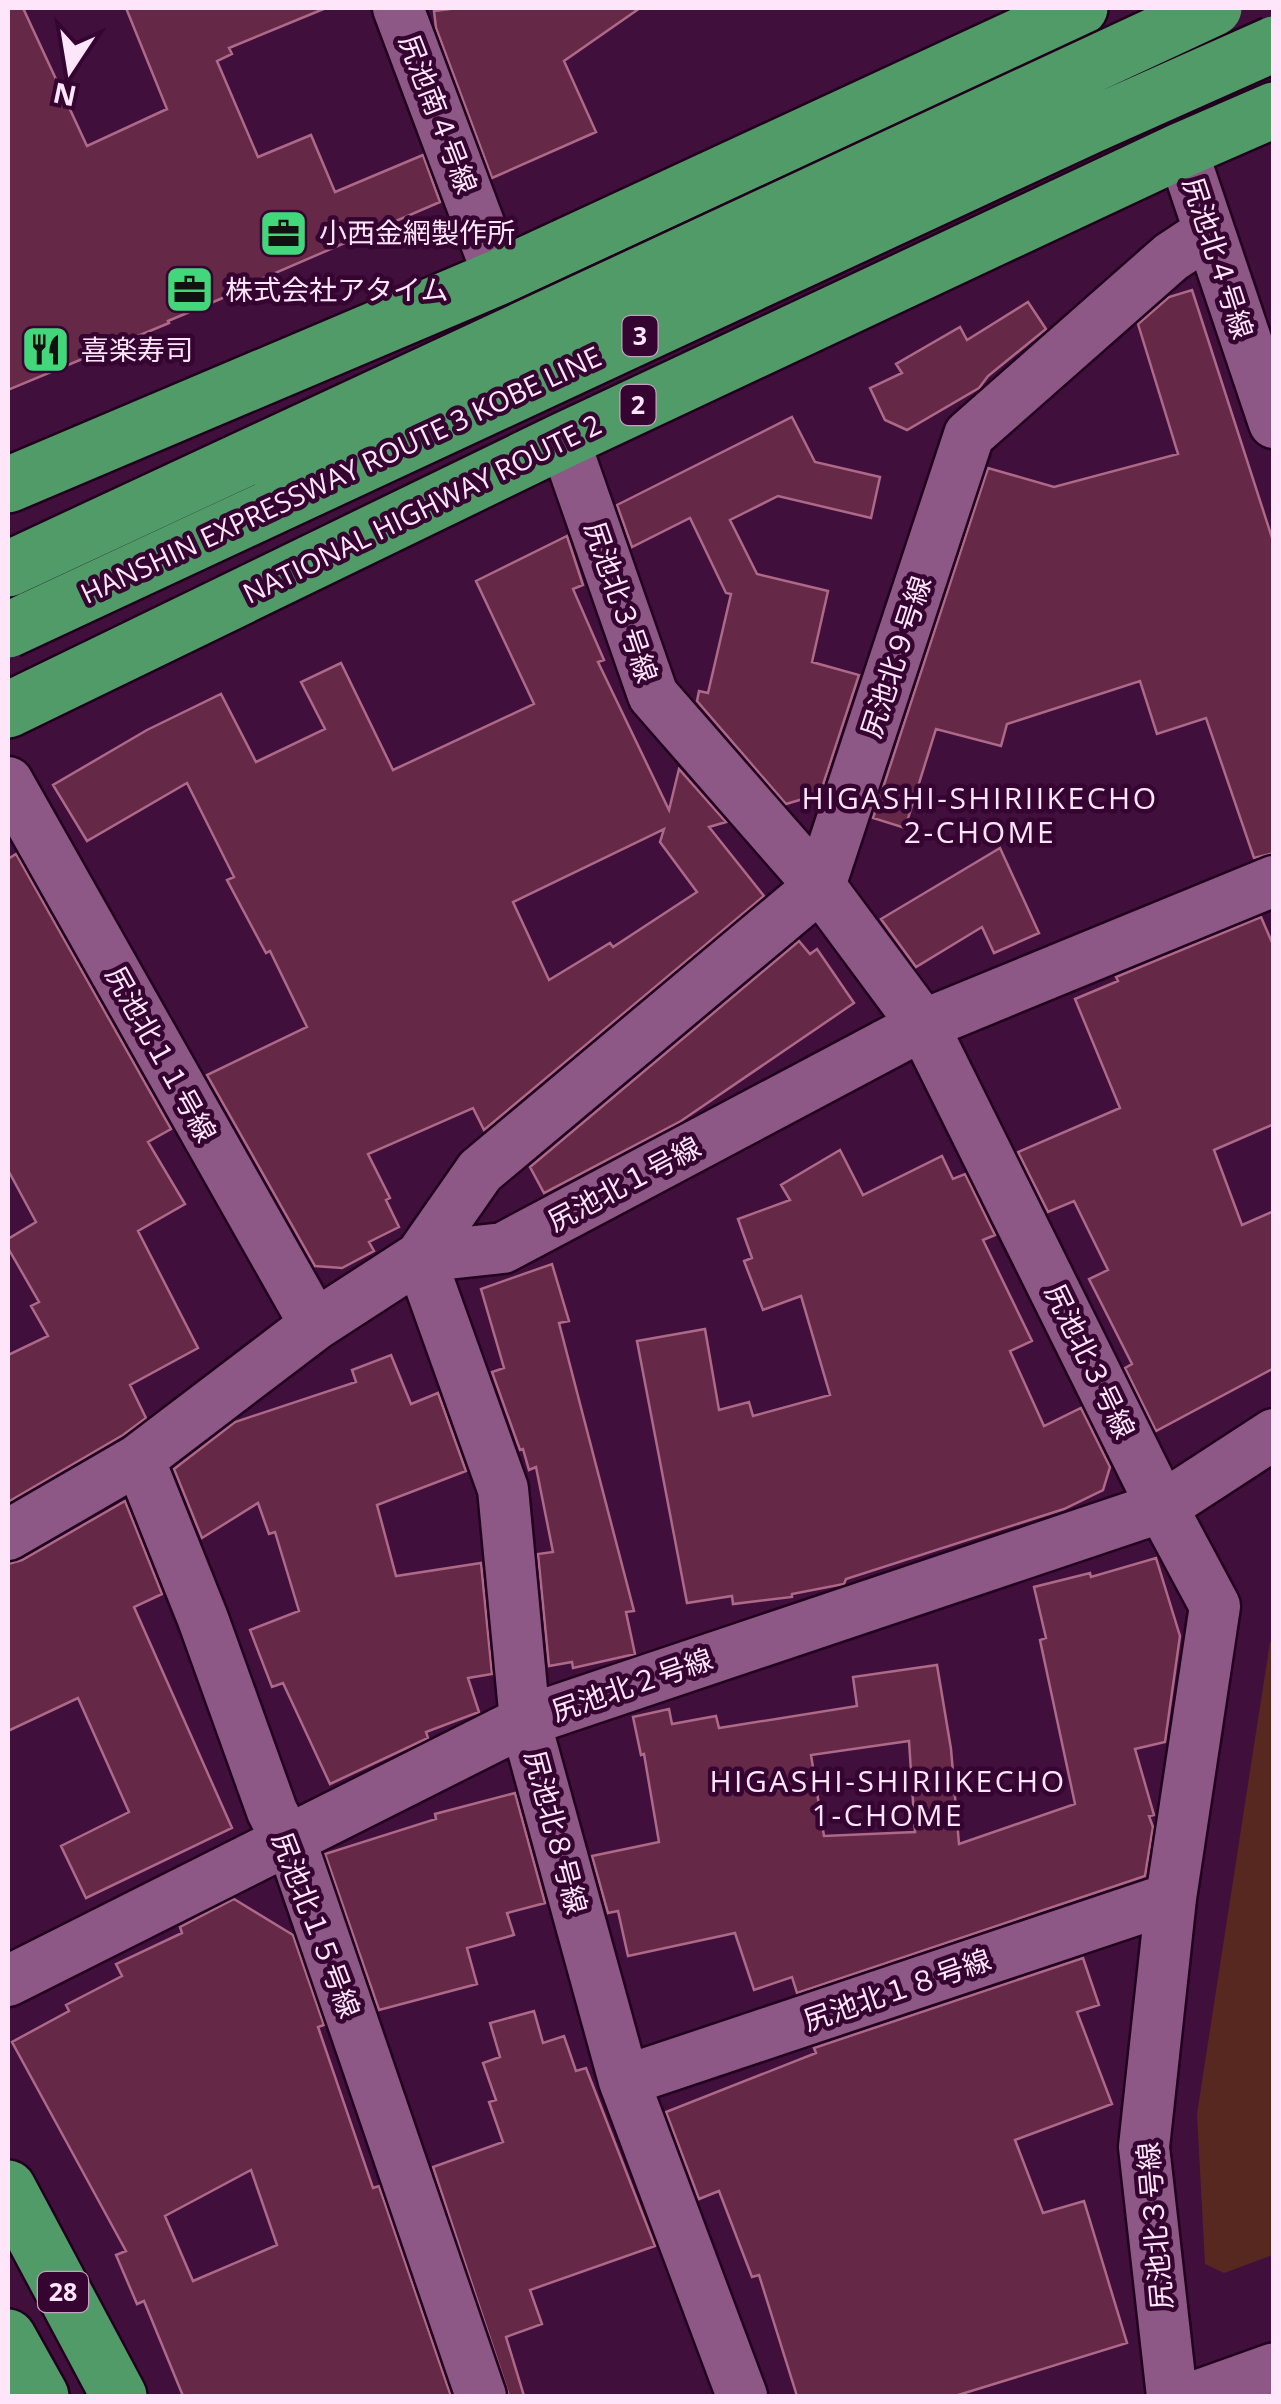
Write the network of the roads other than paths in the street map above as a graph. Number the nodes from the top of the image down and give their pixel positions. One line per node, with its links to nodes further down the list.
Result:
1 (398, 8): 9 (street, 尻池南４号線)
2 (1080, 8): 9 (highway)
3 (1170, 8): 7 (street)
4 (1214, 8): 13 (highway, HANSHIN EXPRESSWAY ROUTE 3 KOBE LINE / 3, bridge)
5 (1274, 44): 14 (highway, HANSHIN EXPRESSWAY ROUTE 3 KOBE LINE / 3, bridge)
6 (1274, 110): 7 (highway, NATIONAL HIGHWAY ROUTE 2 / 2)
7 (1182, 150): 8 (street, 尻池北４号線); 11 (highway, NATIONAL HIGHWAY ROUTE 2 / 2)
8 (1209, 232): 10 (street, 尻池北４号線); 18 (street, 尻池北９号線)
9 (499, 277): 12 (highway)
10 (1274, 423)
11 (564, 440): 15 (highway, NATIONAL HIGHWAY ROUTE 2 / 2); 18 (street, 尻池北３号線)
12 (8, 485)
13 (8, 569)
14 (8, 630)
15 (8, 710)
16 (8, 782): 21 (street, 尻池北１１号線)
17 (1274, 881): 19 (street, 尻池北１号線)
18 (820, 886): 19 (street, 尻池北３号線); 20 (street)
19 (922, 1025): 20 (street, 尻池北１号線); 24 (street, 尻池北３号線)
20 (420, 1257): 21 (street, 尻池北１号線); 26 (street, 尻池北８号線)
21 (315, 1325): 23 (street, 尻池北１号線)
22 (1274, 1434): 24 (street, 尻池北２号線)
23 (139, 1459): 25 (street, 尻池北１号線); 27 (street, 尻池北１５号線)
24 (1162, 1507): 26 (street, 尻池北２号線); 28 (street, 尻池北３号線)
25 (8, 1535)
26 (525, 1720): 27 (street, 尻池北２号線); 30 (street, 尻池北８号線)
27 (286, 1840): 29 (street, 尻池北２号線); 36 (street, 尻池北１５号線)
28 (1171, 1898): 30 (street, 尻池北１８号線); 38 (street, 尻池北３号線)
29 (8, 1981)
30 (624, 2082): 37 (street, 尻池北８号線)
31 (8, 2188): 35 (highway, 28)
32 (8, 2337): 34 (highway, 28)
33 (1274, 2371): 39 (street)
34 (40, 2396)
35 (119, 2396)
36 (481, 2396)
37 (742, 2396)
38 (1172, 2396)
39 (1204, 2396)

